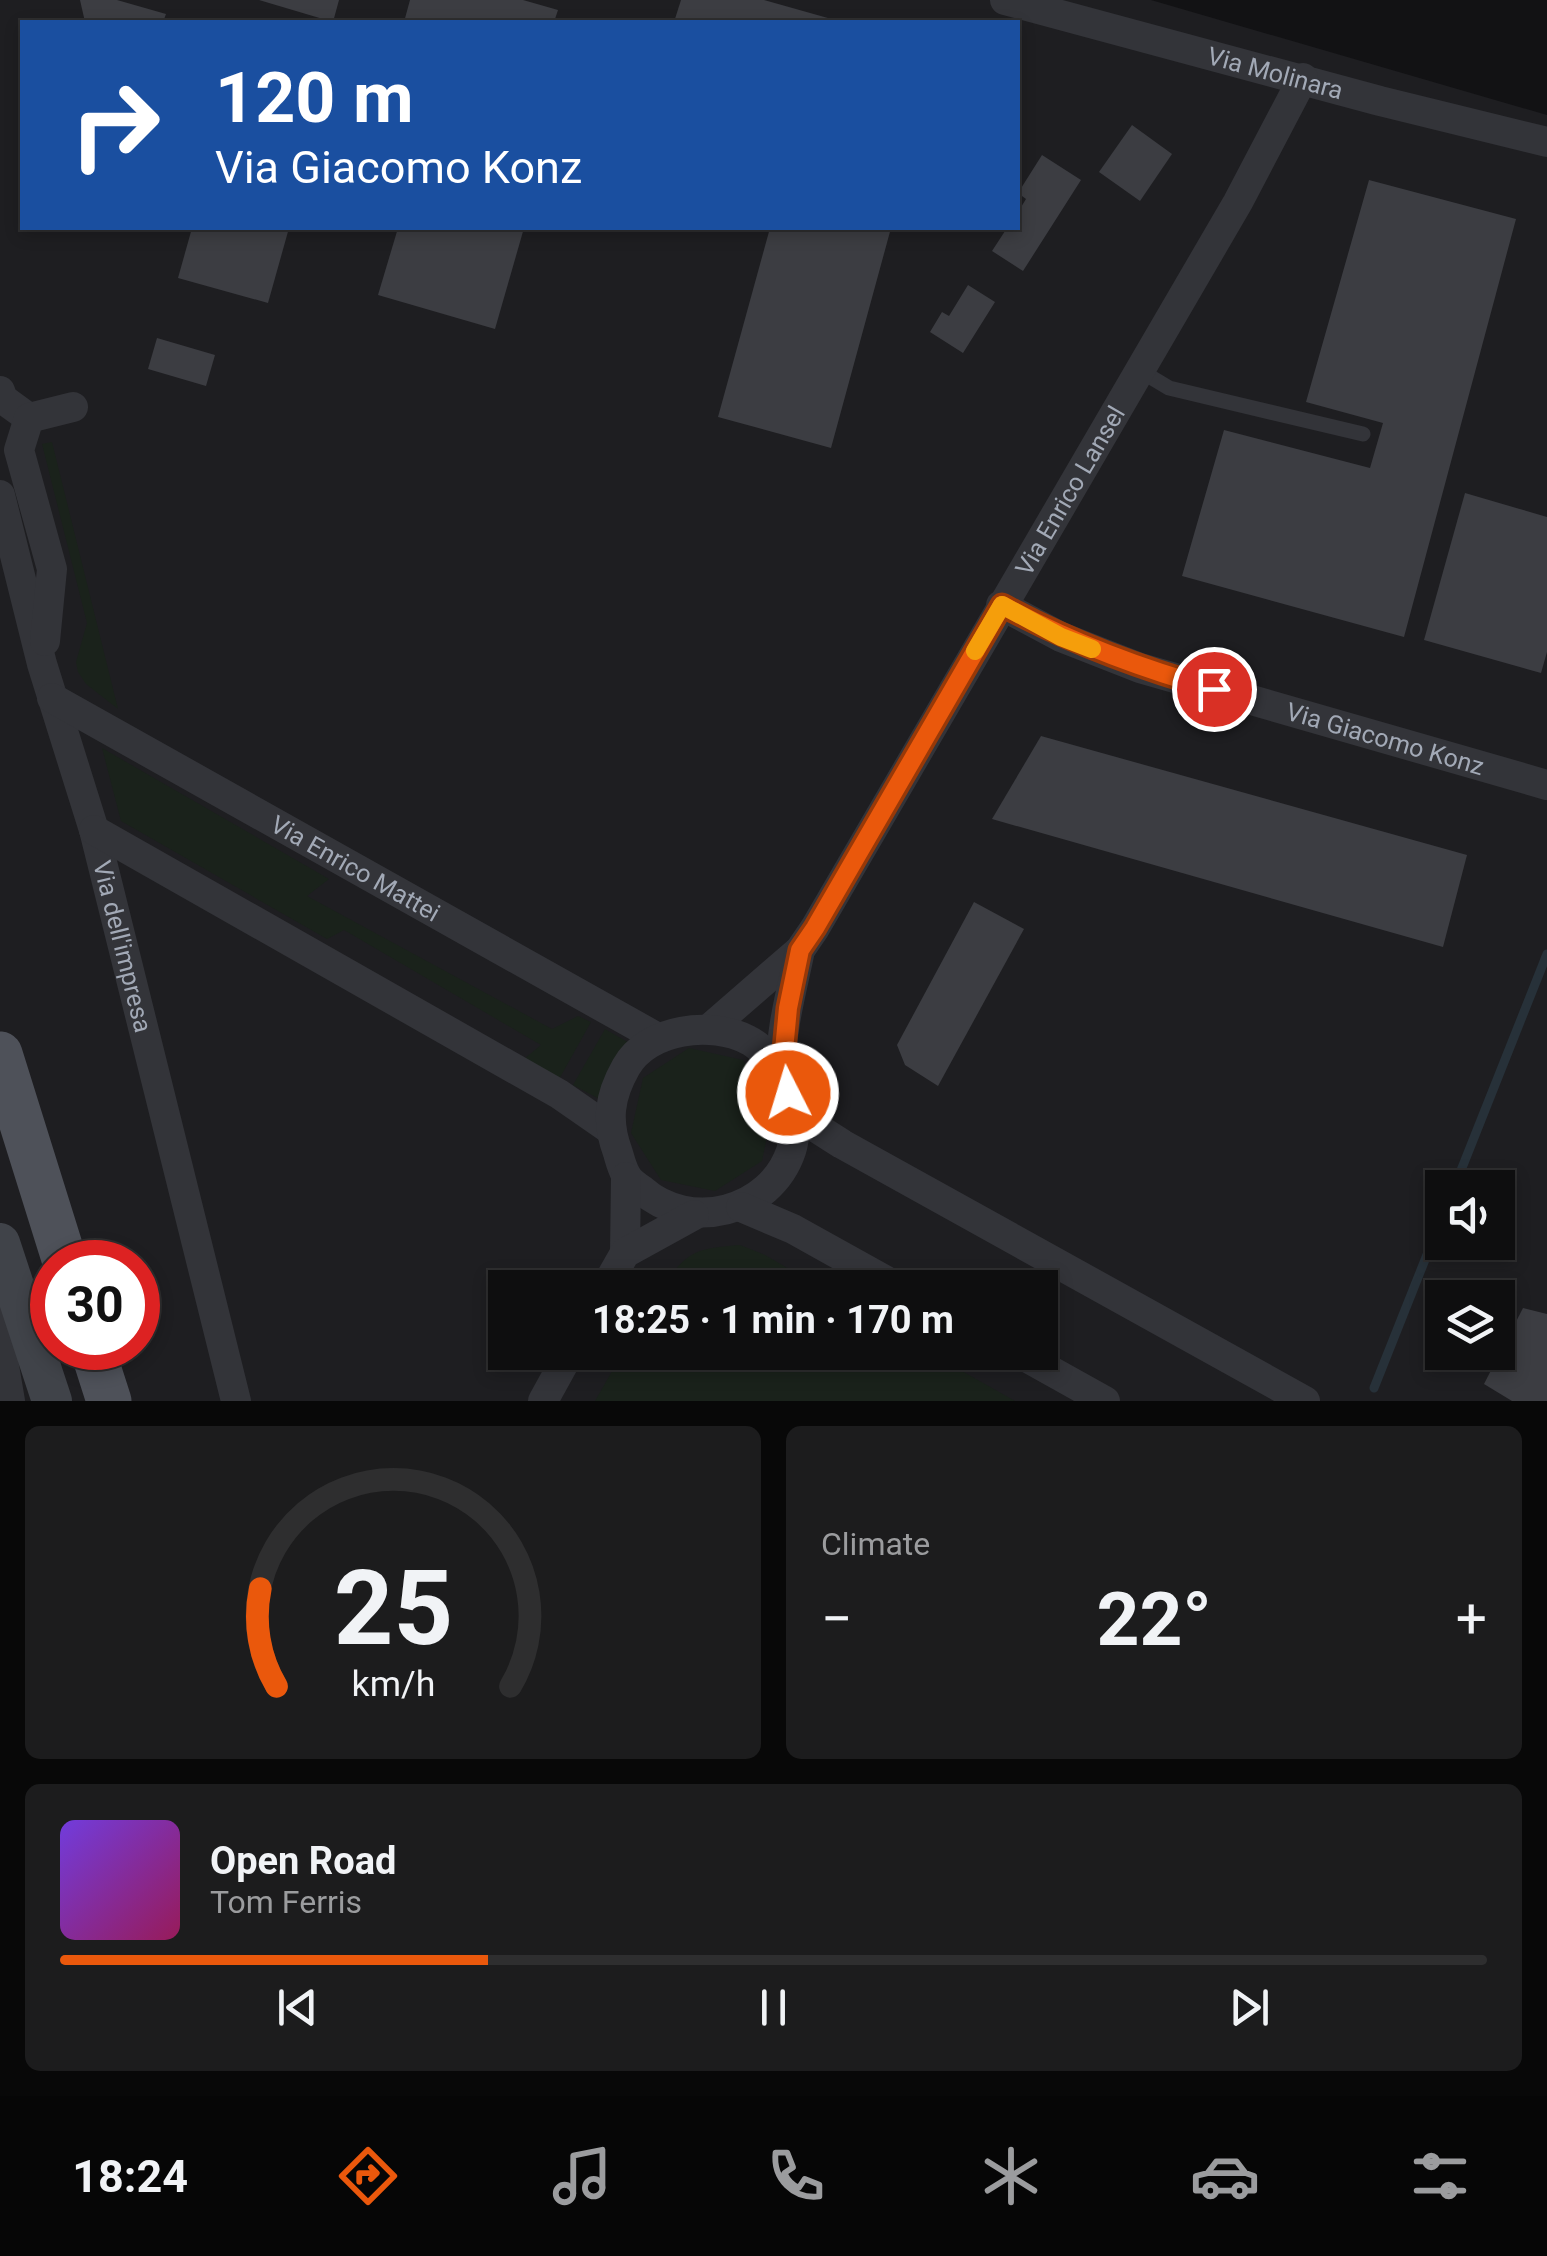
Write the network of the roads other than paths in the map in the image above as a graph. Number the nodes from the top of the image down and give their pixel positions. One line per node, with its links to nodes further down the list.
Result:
1 (1005, 0): 2 (street, Via Molinara)
2 (1303, 78): 3 (street, Via Molinara); 4 (street, Via Enrico Lansel)
3 (1547, 142)
4 (1139, 370): 8 (lane); 10 (street, Via Enrico Lansel)
5 (0, 391): 7 (street)
6 (73, 408): 7 (street)
7 (29, 418): 11 (street)
8 (1363, 434)
9 (0, 495): 11 (street, Via dell'impresa)
10 (1002, 605): 13 (street, Via Giacomo Konz); 15 (street, Via Enrico Lansel)
11 (42, 664): 12 (street, Via dell'impresa)
12 (52, 698): 14 (street, Via dell'impresa); 17 (street, Via Enrico Mattei)
13 (1547, 785)
14 (94, 830): 21 (street); 36 (street, Via dell'impresa)
15 (800, 950): 16 (street, Via Enrico Lansel); 19 (street, Via Enrico Lansel)
16 (710, 1028): 17 (street); 19 (street)
17 (658, 1038): 21 (street)
18 (0, 1054): 25 (main road)
19 (782, 1071): 20 (street)
20 (795, 1114): 23 (street); 39 (street)
21 (608, 1128): 22 (street)
22 (626, 1177): 24 (street); 27 (street)
23 (741, 1207): 24 (street); 29 (street)
24 (694, 1215): 27 (street)
25 (59, 1240)
26 (2, 1248): 33 (street); 34 (main road)
27 (625, 1253): 28 (street)
28 (615, 1270)
29 (867, 1270)
30 (99, 1370): 35 (main road)
31 (560, 1370): 37 (street)
32 (1050, 1370): 38 (street)
33 (10, 1401)
34 (52, 1401)
35 (109, 1401)
36 (236, 1401)
37 (543, 1401)
38 (1106, 1401)
39 (1306, 1401)

